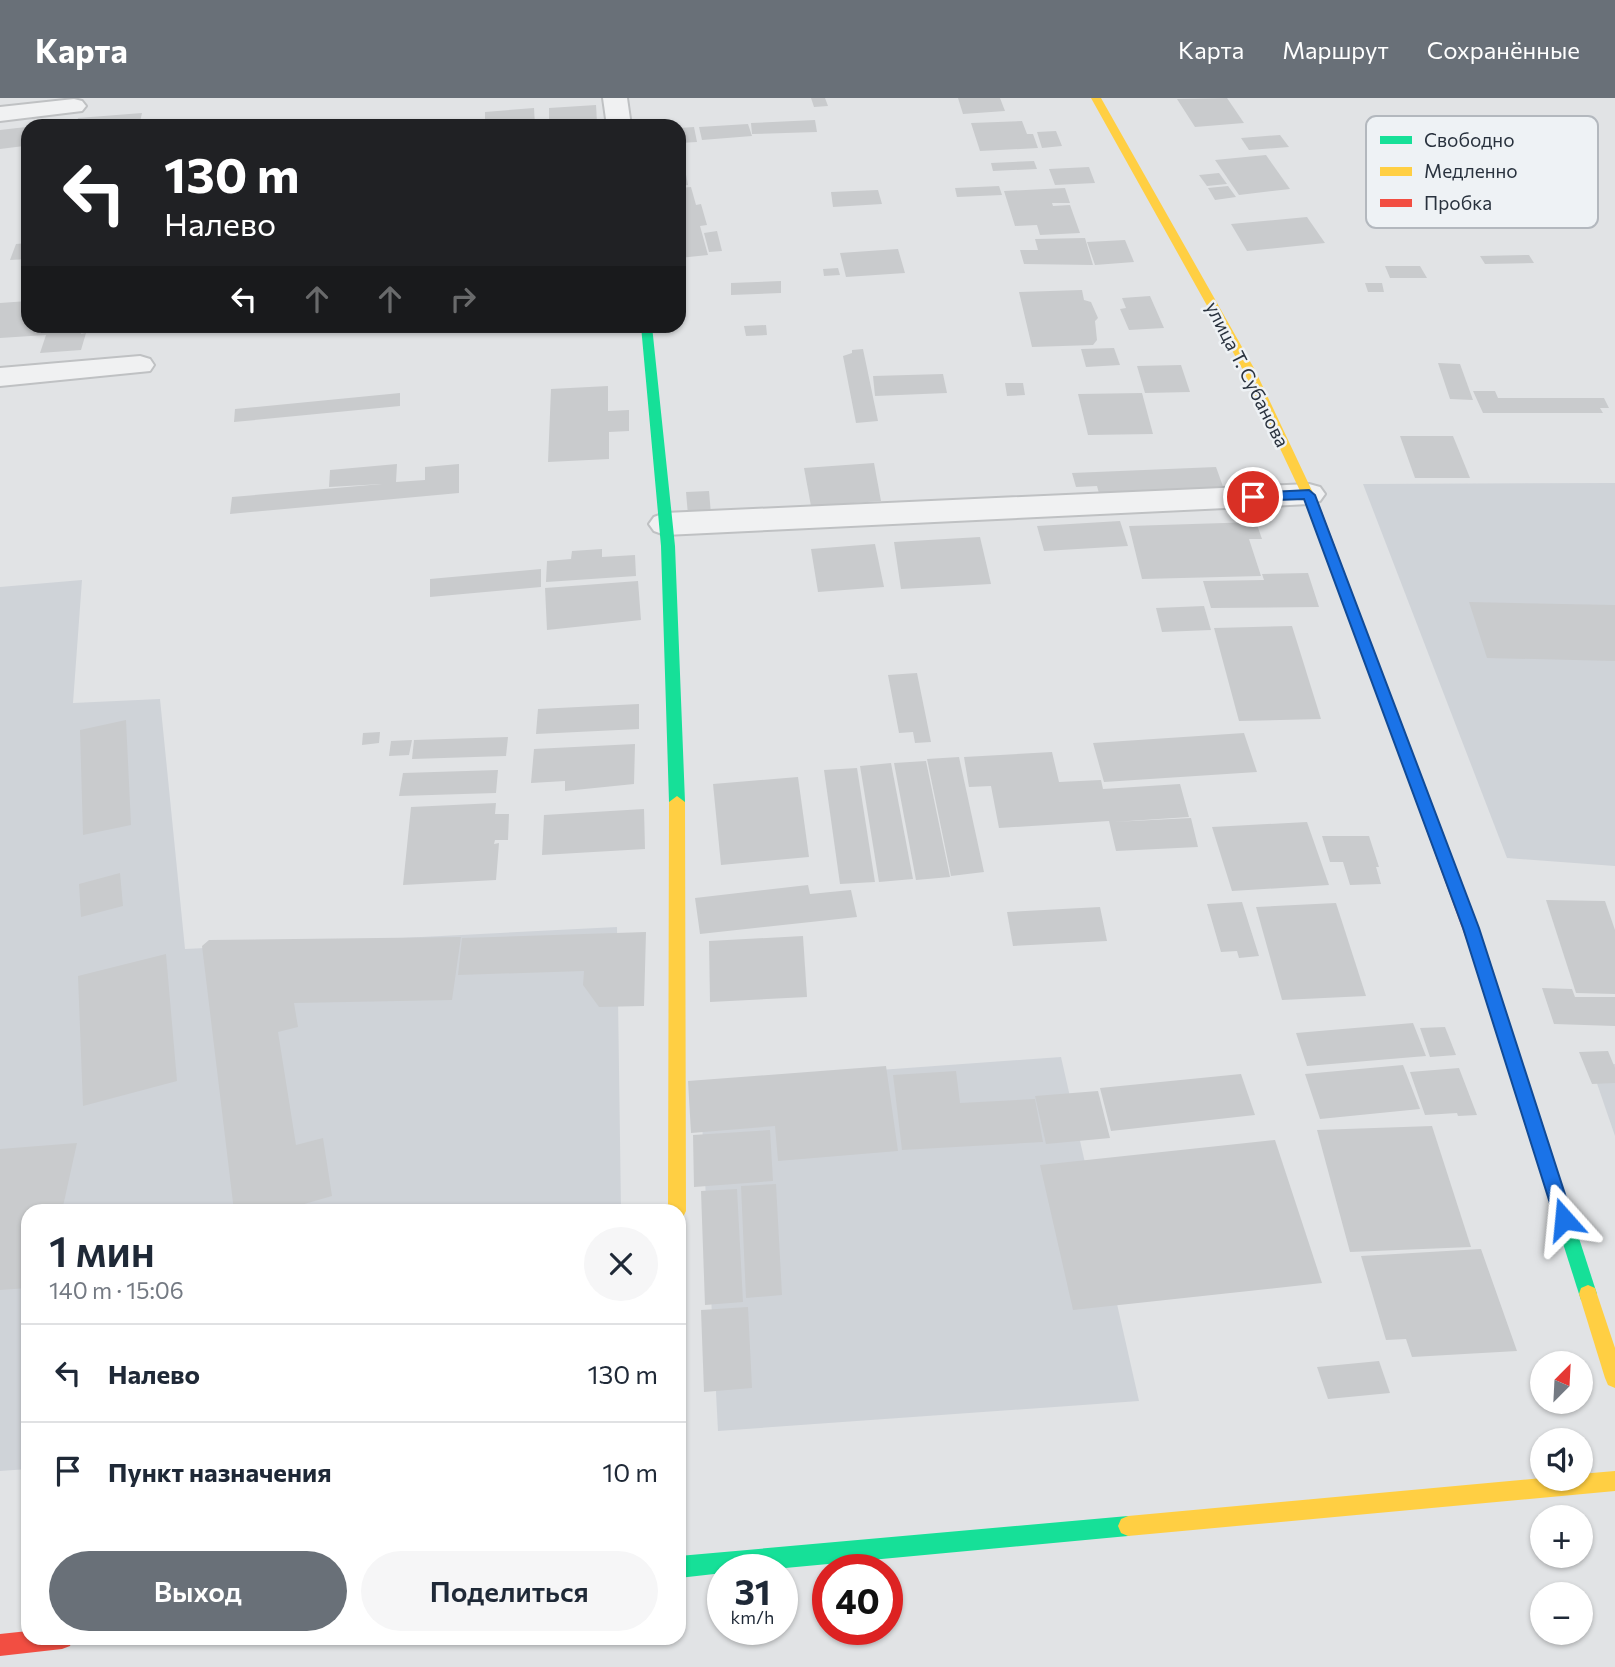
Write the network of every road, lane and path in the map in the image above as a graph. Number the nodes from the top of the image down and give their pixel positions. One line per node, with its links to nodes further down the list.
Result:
1 (615, 98): 5 (street)
2 (1096, 98): 9 (main road, улица Т. Субанова)
3 (74, 106): 4 (street)
4 (0, 114)
5 (618, 119)
6 (647, 333): 10 (main road)
7 (140, 365): 8 (street)
8 (0, 377)
9 (1309, 495): 10 (street); 12 (main road, улица Т. Субанова)
10 (666, 524): 11 (main road)
11 (677, 1204)
12 (1615, 1378)
13 (1615, 1480): 14 (main road)
14 (686, 1566)
15 (21, 1643): 16 (main road)
16 (0, 1645)

